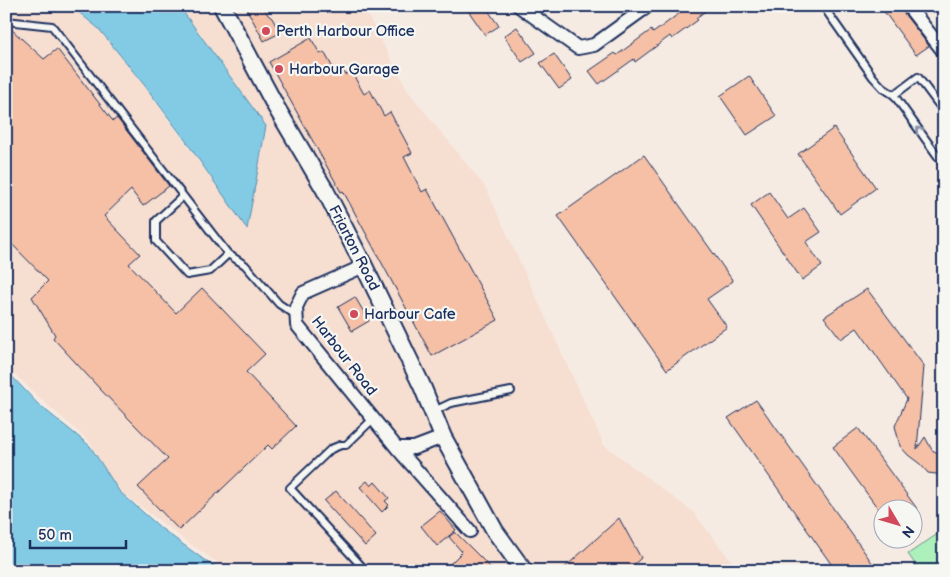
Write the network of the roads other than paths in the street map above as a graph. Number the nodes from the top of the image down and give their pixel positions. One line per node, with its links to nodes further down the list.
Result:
1 (222, 6): 13 (street, Friarton Road)
2 (519, 6): 3 (street)
3 (648, 6)
4 (908, 6): 7 (street)
5 (828, 13): 8 (lane)
6 (6, 21): 11 (lane)
7 (944, 52)
8 (894, 95): 9 (lane); 10 (lane, one-way to 8)
9 (944, 112)
10 (944, 165)
11 (183, 196): 12 (lane); 12 (lane)
12 (228, 254): 14 (lane)
13 (364, 266): 14 (street, Harbour Road); 16 (street, Friarton Road)
14 (296, 315): 17 (street, Harbour Road)
15 (511, 391): 16 (lane)
16 (433, 411): 18 (street, Friarton Road)
17 (373, 418): 19 (street, Harbour Road); 21 (lane)
18 (443, 437): 19 (street); 22 (street, Friarton Road)
19 (397, 448): 20 (street, Harbour Road)
20 (470, 531)
21 (366, 571)
22 (524, 571)

